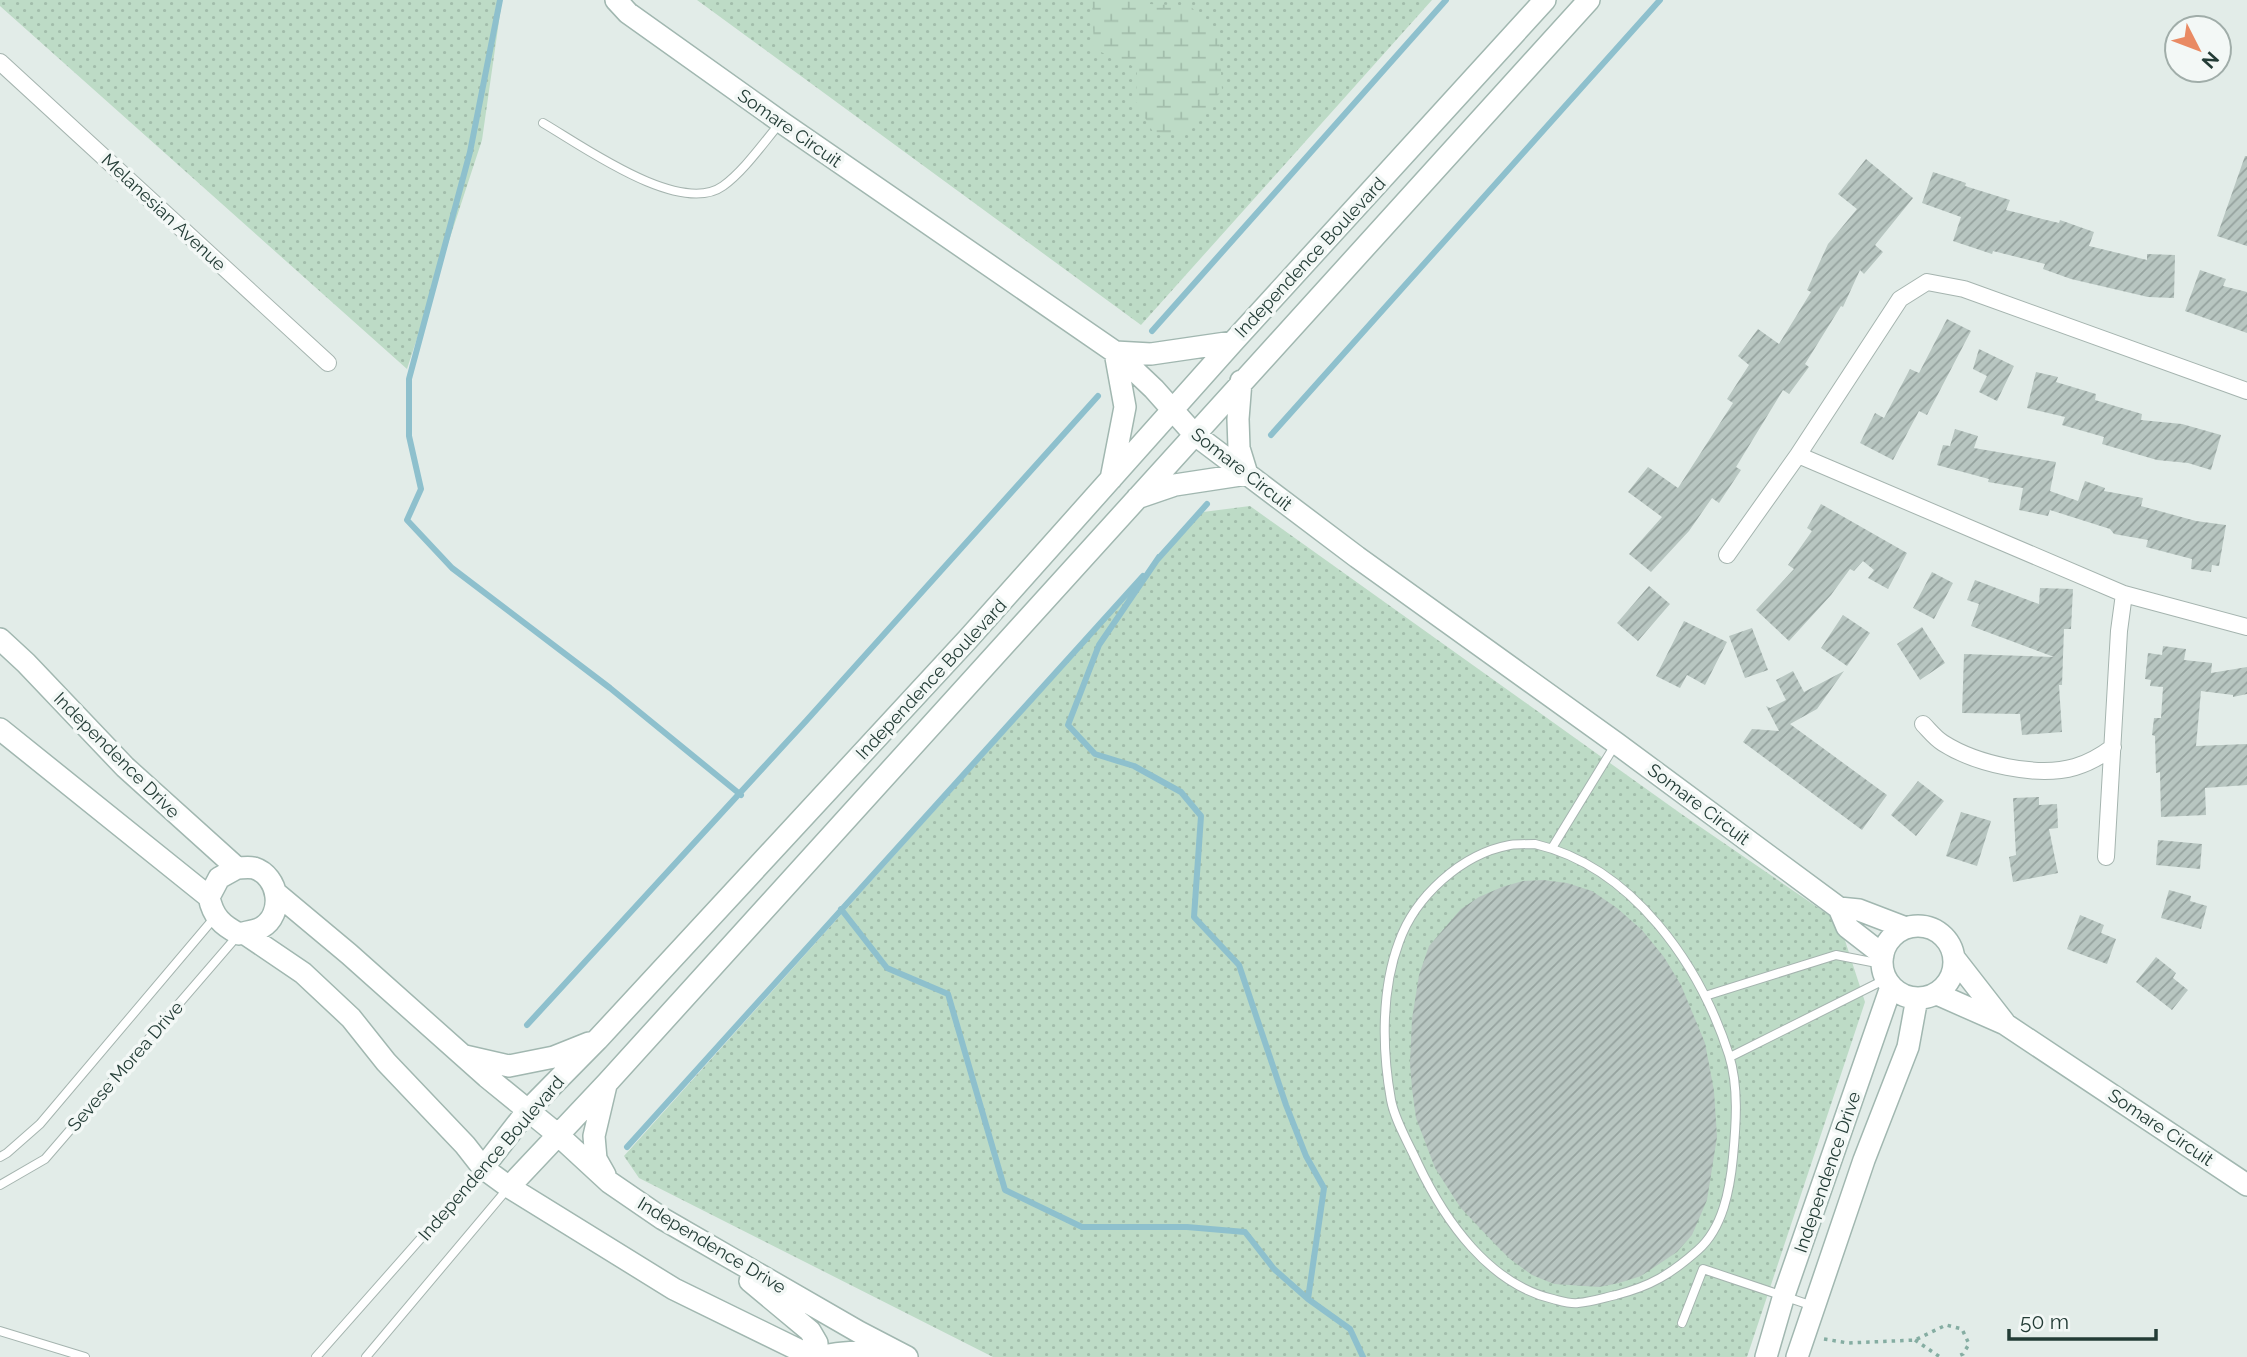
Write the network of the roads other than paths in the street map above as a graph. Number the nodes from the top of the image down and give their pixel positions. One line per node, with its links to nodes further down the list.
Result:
1 (616, 0): 5 (street, Somare Circuit)
2 (1545, 0): 7 (street, Independence Boulevard)
3 (1588, 0): 10 (street, Independence Boulevard)
4 (0, 62): 9 (street, Melanesian Avenue)
5 (780, 122): 6 (lane); 8 (street, Somare Circuit)
6 (543, 123)
7 (1233, 342): 8 (street); 12 (street, Independence Boulevard)
8 (1115, 352): 12 (street, Somare Circuit); 16 (street)
9 (328, 363)
10 (1241, 381): 13 (street, Independence Boulevard); 15 (street)
11 (2247, 391): 14 (street)
12 (1173, 411): 13 (street, Somare Circuit); 16 (street, Independence Boulevard)
13 (1194, 434): 15 (street, Somare Circuit); 17 (street, Independence Boulevard)
14 (1798, 454): 18 (street); 19 (street)
15 (1247, 474): 17 (street); 24 (street, Somare Circuit)
16 (1110, 481): 39 (street, Independence Boulevard)
17 (1135, 499): 42 (street, Independence Boulevard)
18 (1727, 555)
19 (2124, 594): 20 (street); 25 (street)
20 (2247, 627)
21 (0, 646): 28 (street, Independence Drive)
22 (1923, 724): 25 (street)
23 (0, 729): 30 (street)
24 (1616, 743): 26 (lane); 31 (street, Somare Circuit)
25 (2113, 747): 27 (street)
26 (1552, 848): 36 (lane); 52 (lane)
27 (2106, 857)
28 (237, 868): 29 (street, Independence Drive); 30 (street)
29 (276, 893): 33 (street); 40 (street, Independence Drive)
30 (212, 907): 33 (street); 45 (lane, Sevese Morea Drive)
31 (1839, 908): 32 (street, Somare Circuit); 35 (street, Somare Circuit)
32 (1906, 928): 34 (street); 35 (street)
33 (241, 934): 46 (street); 49 (lane, Sevese Morea Drive)
34 (1955, 959): 37 (street); 38 (street, Somare Circuit)
35 (1885, 971): 36 (lane); 37 (street); 41 (lane); 54 (street, Independence Drive)
36 (1705, 996): 41 (lane)
37 (1927, 996): 38 (street, Somare Circuit); 55 (street, Independence Drive)
38 (2006, 1024): 48 (street, Somare Circuit)
39 (597, 1040): 40 (street); 43 (street, Independence Boulevard)
40 (463, 1055): 43 (street, Independence Drive)
41 (1730, 1057): 52 (lane)
42 (607, 1083): 44 (street, Independence Boulevard); 47 (street)
43 (528, 1110): 44 (street, Independence Drive); 46 (street, Independence Boulevard)
44 (557, 1134): 47 (street, Independence Drive); 50 (street, Independence Boulevard)
45 (0, 1157)
46 (482, 1168): 50 (street); 59 (lane, Independence Boulevard)
47 (610, 1182): 51 (street, Independence Drive)
48 (2245, 1182)
49 (0, 1185)
50 (509, 1187): 60 (lane, Independence Boulevard); 61 (street)
51 (715, 1248): 61 (street); 63 (street, Independence Drive)
52 (1690, 1257): 53 (lane)
53 (1703, 1269): 54 (lane); 56 (lane)
54 (1784, 1295): 55 (lane); 64 (street, Independence Drive)
55 (1815, 1307): 65 (street, Independence Drive)
56 (1682, 1323)
57 (0, 1331): 58 (lane)
58 (85, 1357)
59 (316, 1357)
60 (366, 1357)
61 (815, 1357): 62 (street)
62 (881, 1357)
63 (907, 1357)
64 (1766, 1357)
65 (1797, 1357)

